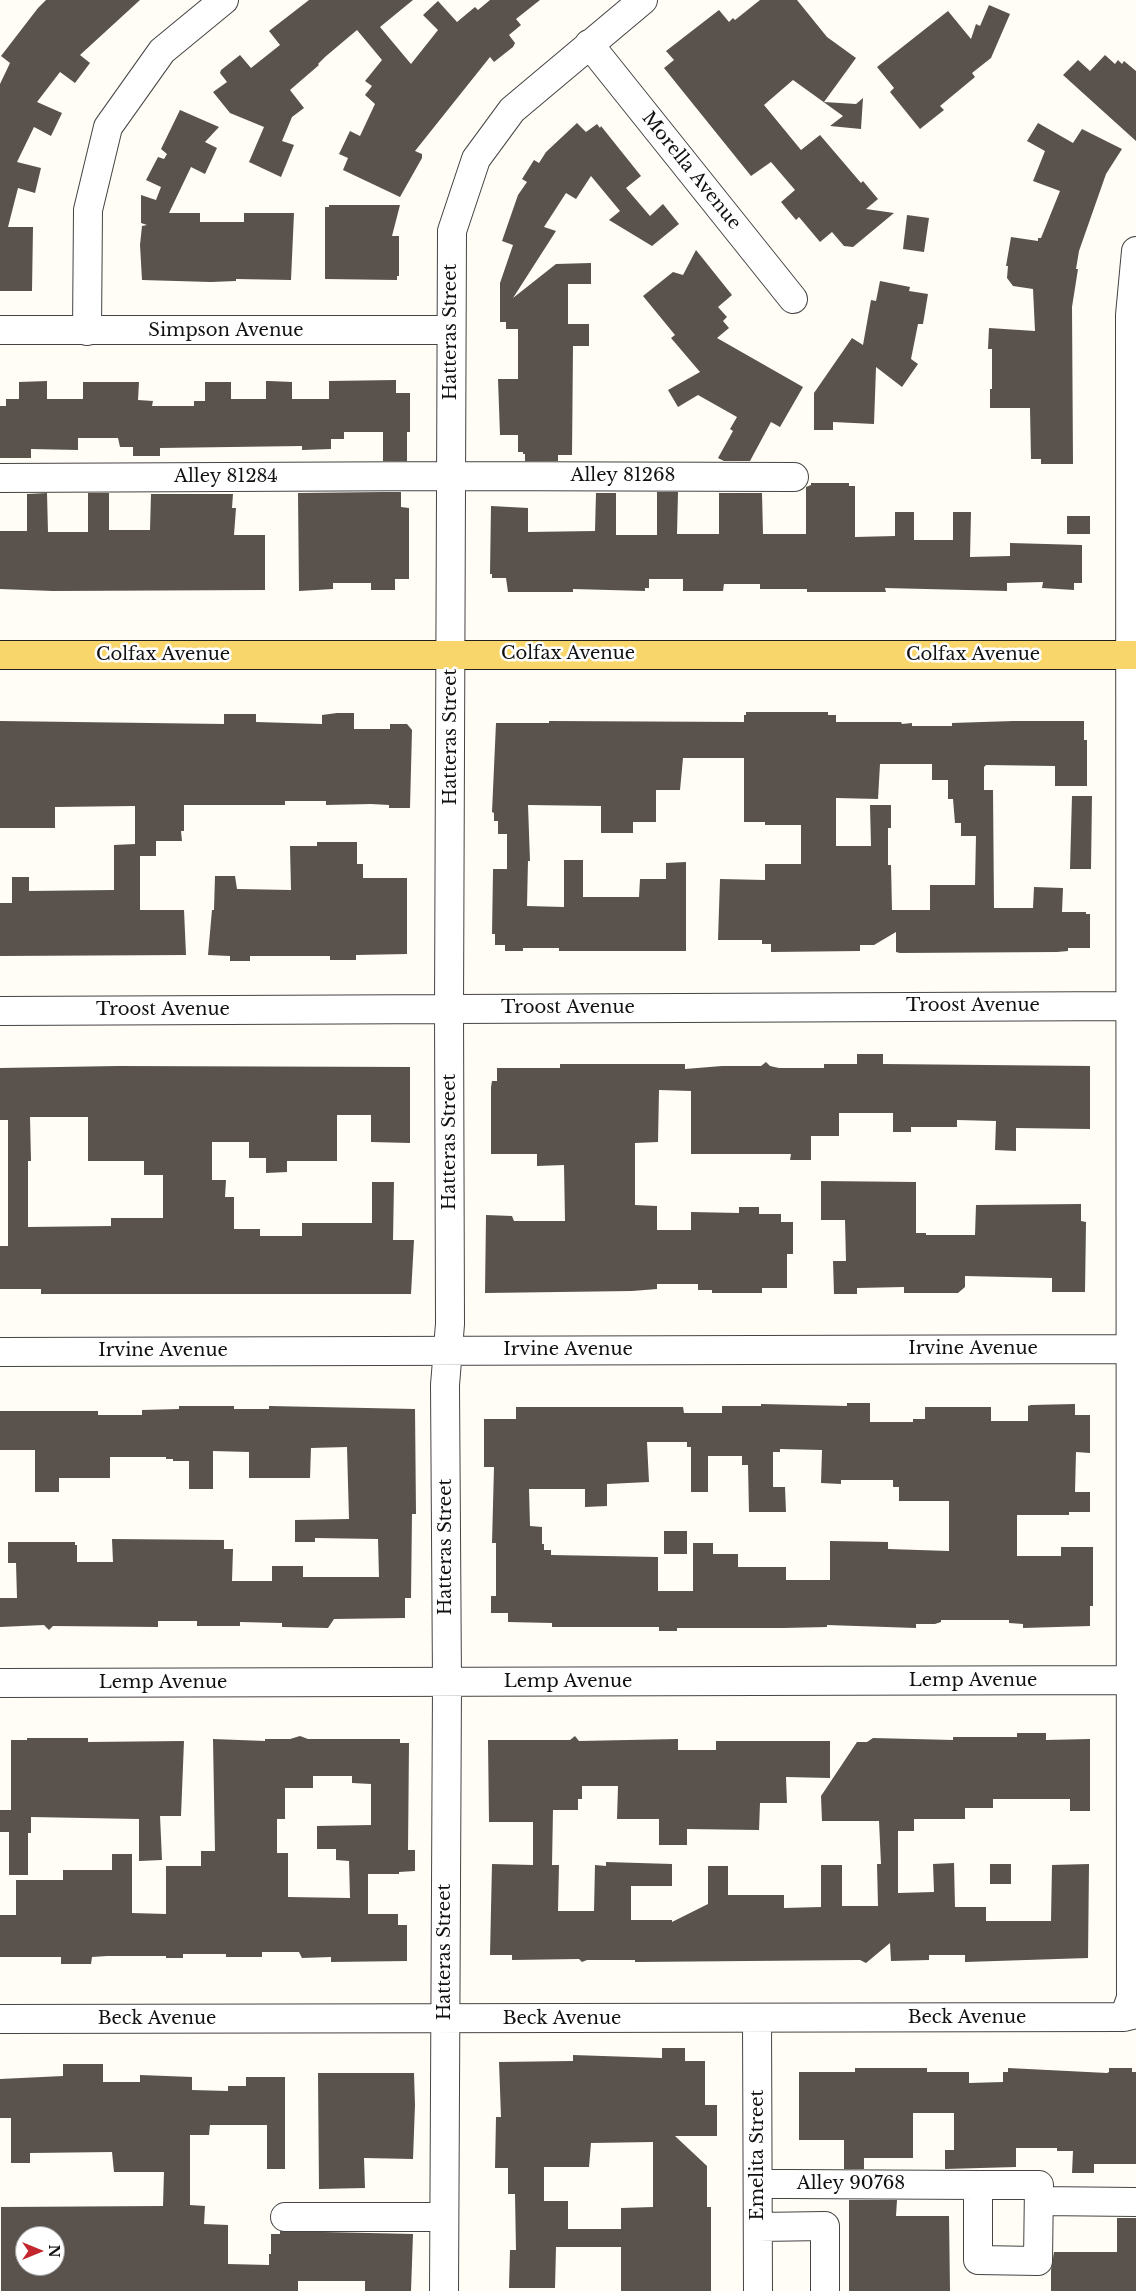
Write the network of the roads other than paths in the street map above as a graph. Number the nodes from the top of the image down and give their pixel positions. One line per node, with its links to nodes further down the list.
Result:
1 (224, 0): 9 (street)
2 (643, 0): 3 (street, Hatteras Street)
3 (589, 44): 5 (street, Morella Avenue); 8 (street, Hatteras Street)
4 (1136, 251): 6 (street)
5 (793, 299)
6 (1133, 315): 15 (street)
7 (0, 330): 9 (street, Simpson Avenue)
8 (451, 330): 9 (street, Simpson Avenue); 10 (street, Hatteras Street)
9 (87, 331)
10 (451, 476): 11 (street, Alley 81268); 12 (street, Alley 81284); 14 (street, Hatteras Street)
11 (794, 477)
12 (0, 478)
13 (0, 655): 14 (main road, Colfax Avenue)
14 (451, 655): 15 (main road, Colfax Avenue); 17 (street, Hatteras Street)
15 (1133, 655): 16 (street)
16 (1134, 1006): 17 (street, Troost Avenue); 19 (street)
17 (449, 1008): 18 (street, Troost Avenue); 20 (street, Hatteras Street)
18 (0, 1011)
19 (1133, 1349): 20 (street, Irvine Avenue); 22 (street)
20 (448, 1350): 21 (street, Irvine Avenue); 24 (street, Hatteras Street)
21 (0, 1352)
22 (1133, 1680): 24 (street, Lemp Avenue); 25 (street)
23 (0, 1683): 24 (street, Lemp Avenue)
24 (446, 1683): 27 (street, Hatteras Street)
25 (1130, 2015): 28 (street, Beck Avenue)
26 (0, 2019): 27 (street, Beck Avenue)
27 (445, 2019): 28 (street, Beck Avenue); 34 (street, Hatteras Street)
28 (757, 2019): 29 (street, Emelita Street)
29 (758, 2184): 30 (street, Alley 90768); 35 (street, Emelita Street)
30 (978, 2185): 31 (street, Alley 90768); 31 (street)
31 (1039, 2201): 32 (street)
32 (1136, 2202)
33 (284, 2217): 34 (street)
34 (444, 2217): 36 (street, Hatteras Street)
35 (758, 2227): 37 (street, Emelita Street); 38 (street)
36 (444, 2291)
37 (758, 2291)
38 (825, 2291)

